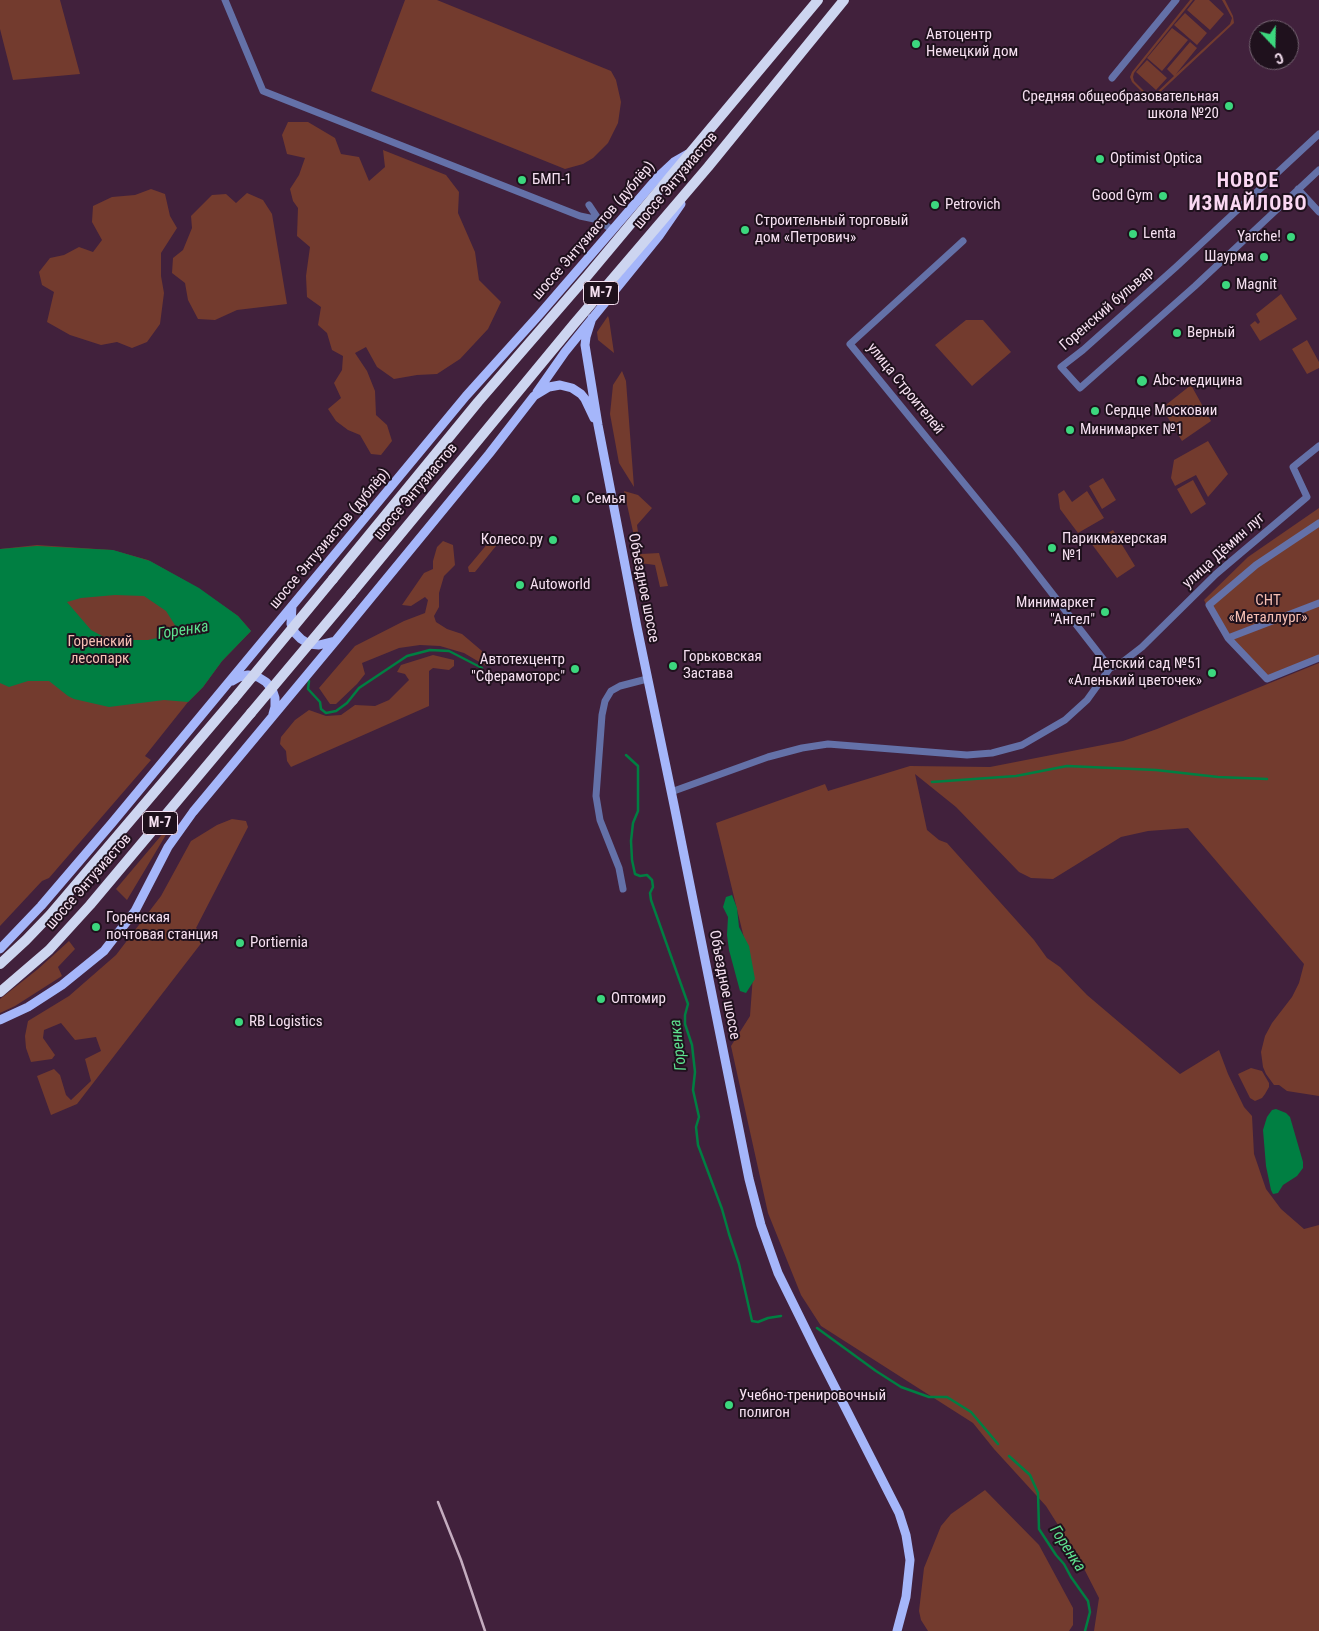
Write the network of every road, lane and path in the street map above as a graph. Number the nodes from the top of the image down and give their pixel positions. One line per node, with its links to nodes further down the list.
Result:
1 (225, 0): 13 (street)
2 (818, 0): 7 (highway, шоссе Энтузиастов / М-7)
3 (844, 0): 8 (highway, шоссе Энтузиастов / М-7)
4 (1176, 0): 5 (street)
5 (1112, 78)
6 (1319, 134): 10 (street, Горенский бульвар)
7 (688, 154): 14 (main road, шоссе Энтузиастов (дублёр)); 33 (highway, шоссе Энтузиастов / М-7, bridge)
8 (708, 167): 16 (main road); 34 (highway, шоссе Энтузиастов / М-7, bridge)
9 (1319, 170): 10 (street, Горенский бульвар)
10 (1298, 189): 12 (street)
11 (589, 204): 13 (street)
12 (1319, 212)
13 (599, 220): 14 (street)
14 (612, 230): 22 (main road, шоссе Энтузиастов (дублёр))
15 (963, 241): 26 (street, улица Строителей)
16 (592, 318): 17 (main road); 18 (main road, Объездное шоссе)
17 (534, 396): 18 (main road); 24 (main road)
18 (598, 425): 27 (main road, Объездное шоссе)
19 (1319, 446): 26 (street, улица Дёмин луг)
20 (1319, 523): 23 (street)
21 (1319, 603): 23 (street)
22 (292, 606): 24 (main road); 28 (main road, шоссе Энтузиастов (дублёр))
23 (1228, 638): 25 (street)
24 (337, 640): 29 (main road)
25 (1319, 658)
26 (1110, 668): 30 (street)
27 (647, 679): 30 (main road, Объездное шоссе); 31 (street)
28 (230, 682): 29 (main road); 32 (main road, шоссе Энтузиастов (дублёр))
29 (273, 717): 35 (main road)
30 (671, 792): 36 (main road, Объездное шоссе)
31 (623, 889)
32 (0, 949)
33 (0, 964)
34 (0, 992)
35 (0, 1020)
36 (897, 1631)

